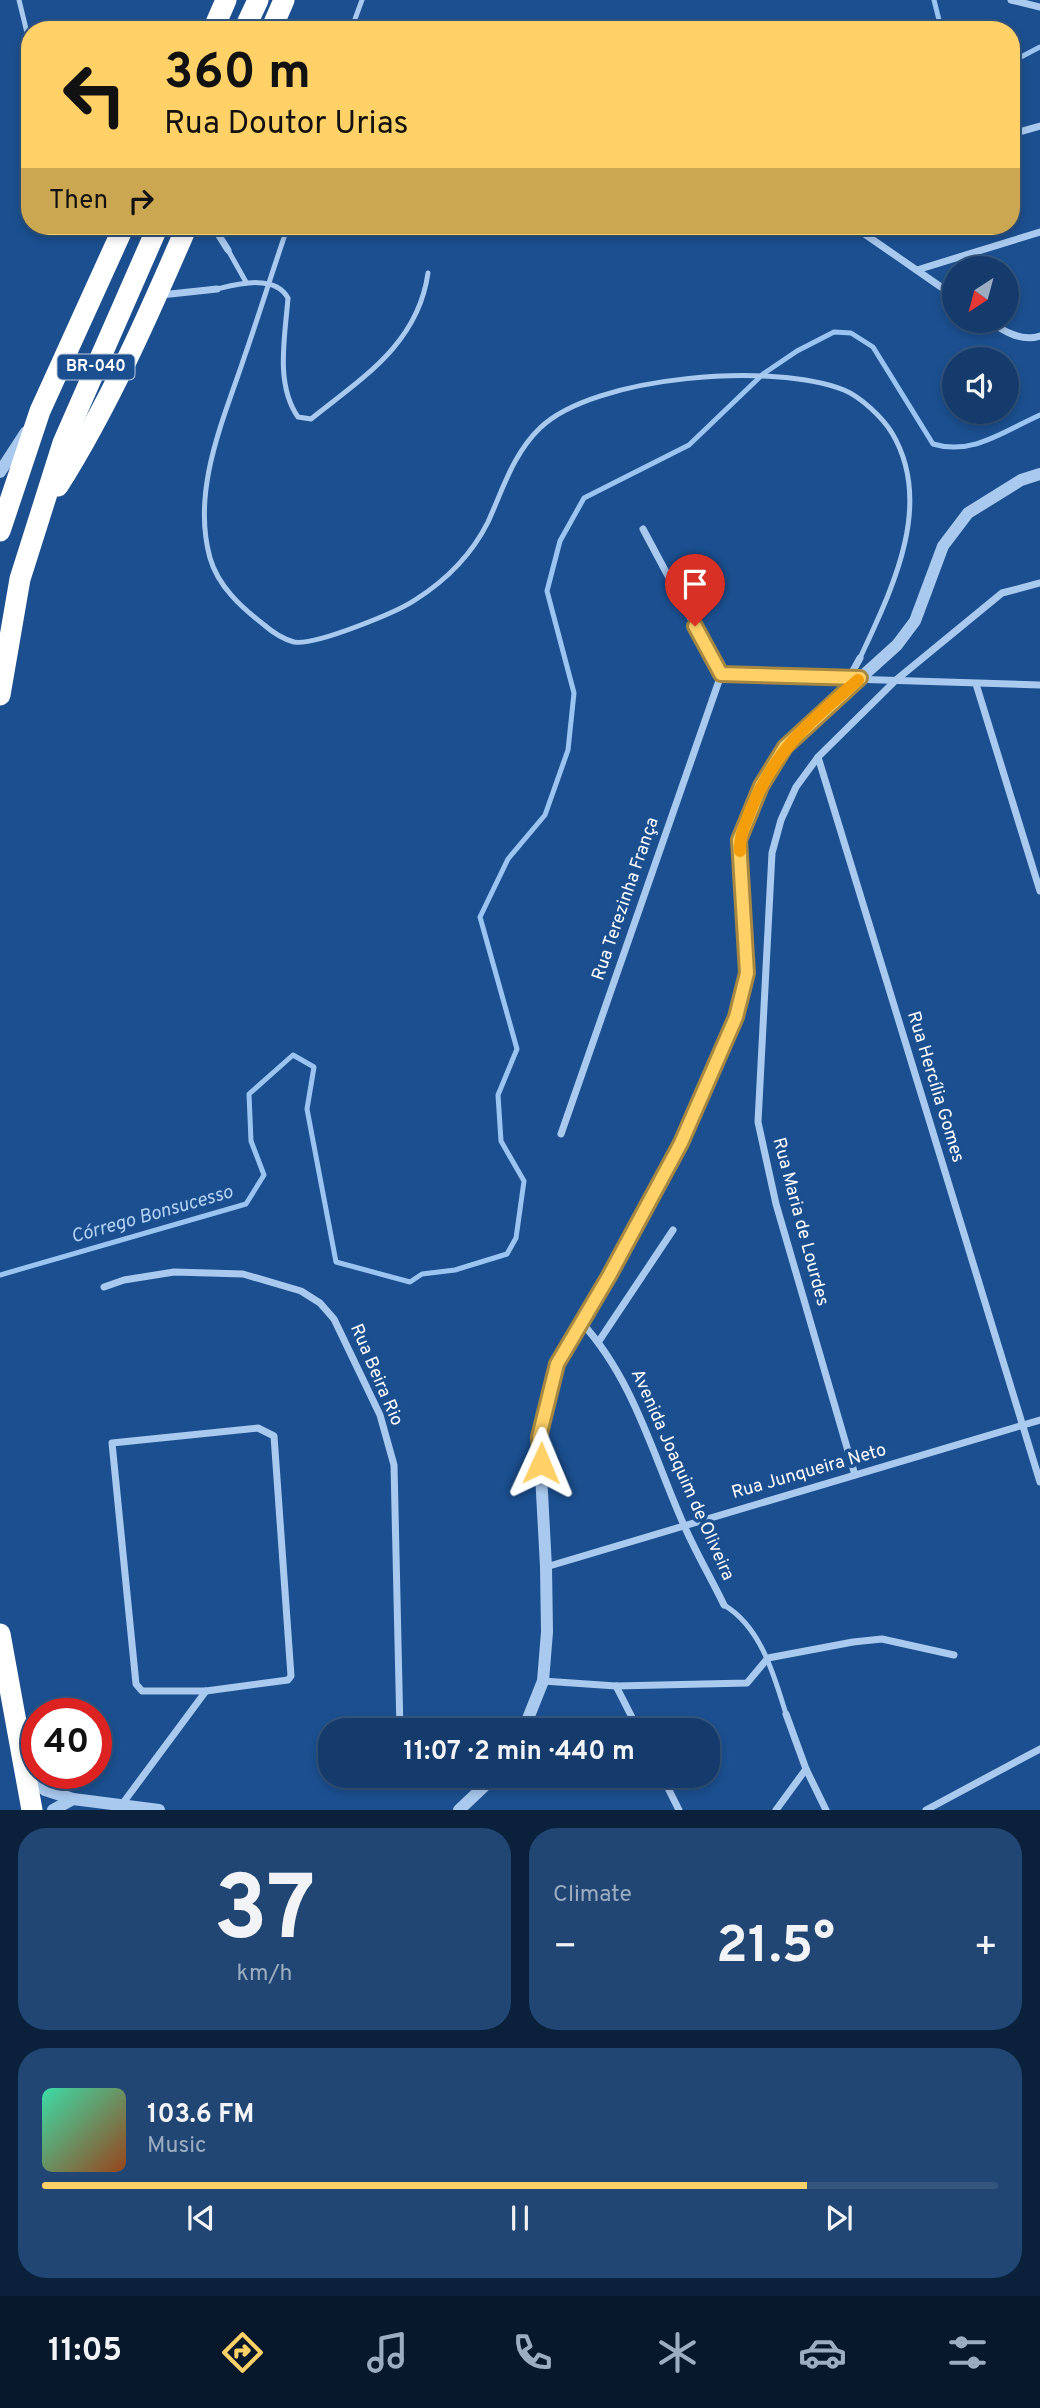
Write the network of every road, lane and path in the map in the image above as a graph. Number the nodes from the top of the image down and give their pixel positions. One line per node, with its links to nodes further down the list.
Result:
1 (19, 0): 8 (lane)
2 (226, 0): 9 (highway)
3 (258, 0): 10 (highway)
4 (284, 0): 11 (highway)
5 (362, 0): 12 (lane)
6 (1011, 0): 7 (street)
7 (1040, 7)
8 (24, 21)
9 (217, 21)
10 (248, 21)
11 (275, 21)
12 (354, 21)
13 (1040, 127): 14 (street)
14 (1020, 132)
15 (1040, 232): 23 (street)
16 (120, 235): 32 (highway, BR-040)
17 (154, 235): 35 (highway, BR-040)
18 (183, 235): 29 (highway)
19 (219, 235): 22 (street)
20 (285, 235): 26 (lane)
21 (866, 235): 23 (street)
22 (228, 250): 25 (lane)
23 (916, 270): 27 (street)
24 (428, 274): 26 (lane)
25 (246, 282): 26 (lane); 28 (lane)
26 (268, 284): 39 (lane)
27 (942, 288)
28 (216, 289): 29 (street)
29 (157, 296): 35 (highway)
30 (1006, 333): 31 (street)
31 (1036, 338)
32 (40, 411): 33 (street); 37 (highway, BR-040)
33 (0, 472)
34 (1040, 474): 41 (street)
35 (42, 512): 45 (highway, BR-040)
36 (643, 529): 40 (street)
37 (0, 531)
38 (1040, 583): 42 (street, Rua Maria de Lourdes)
39 (860, 658): 41 (street)
40 (721, 674): 41 (street); 48 (street, Rua Terezinha França)
41 (854, 678): 42 (street); 51 (street)
42 (896, 680): 43 (street); 46 (street, Rua Maria de Lourdes)
43 (976, 684): 44 (street); 47 (street)
44 (1040, 685)
45 (0, 695)
46 (818, 757): 54 (street, Rua Hercília Gomes); 55 (street, Rua Maria de Lourdes)
47 (1040, 891)
48 (561, 1134)
49 (673, 1230): 52 (street)
50 (104, 1287): 67 (street, Rua Beira Rio)
51 (581, 1322): 52 (street, Avenida Joaquim de Oliveira); 58 (street)
52 (598, 1341): 57 (street, Avenida Joaquim de Oliveira)
53 (1040, 1420): 54 (street, Rua Junqueira Neto)
54 (1022, 1426): 55 (street, Rua Junqueira Neto); 56 (street, Rua Hercília Gomes)
55 (855, 1475): 57 (street, Rua Junqueira Neto)
56 (1040, 1482)
57 (684, 1525): 58 (street, Rua Junqueira Neto); 59 (street, Avenida Joaquim de Oliveira)
58 (546, 1567): 63 (street)
59 (724, 1605): 62 (lane, Avenida Joaquim de Oliveira)
60 (0, 1633): 70 (highway)
61 (954, 1655): 62 (street)
62 (768, 1658): 64 (street); 66 (lane, Avenida Joaquim de Oliveira)
63 (543, 1681): 64 (street); 68 (street)
64 (616, 1686): 69 (street)
65 (206, 1691): 65 (street); 78 (street)
66 (786, 1714): 72 (street, Avenida Joaquim de Oliveira)
67 (400, 1718)
68 (528, 1718)
69 (632, 1718)
70 (21, 1749)
71 (1040, 1749): 86 (street)
72 (806, 1769): 84 (street); 85 (street, Avenida Joaquim de Oliveira)
73 (482, 1788): 82 (street)
74 (668, 1788): 83 (street)
75 (28, 1789): 79 (highway)
76 (44, 1789): 77 (street)
77 (74, 1798): 78 (street); 80 (street)
78 (123, 1803): 81 (street)
79 (32, 1810)
80 (53, 1810)
81 (159, 1810)
82 (458, 1810)
83 (679, 1810)
84 (776, 1810)
85 (826, 1810)
86 (926, 1810)

